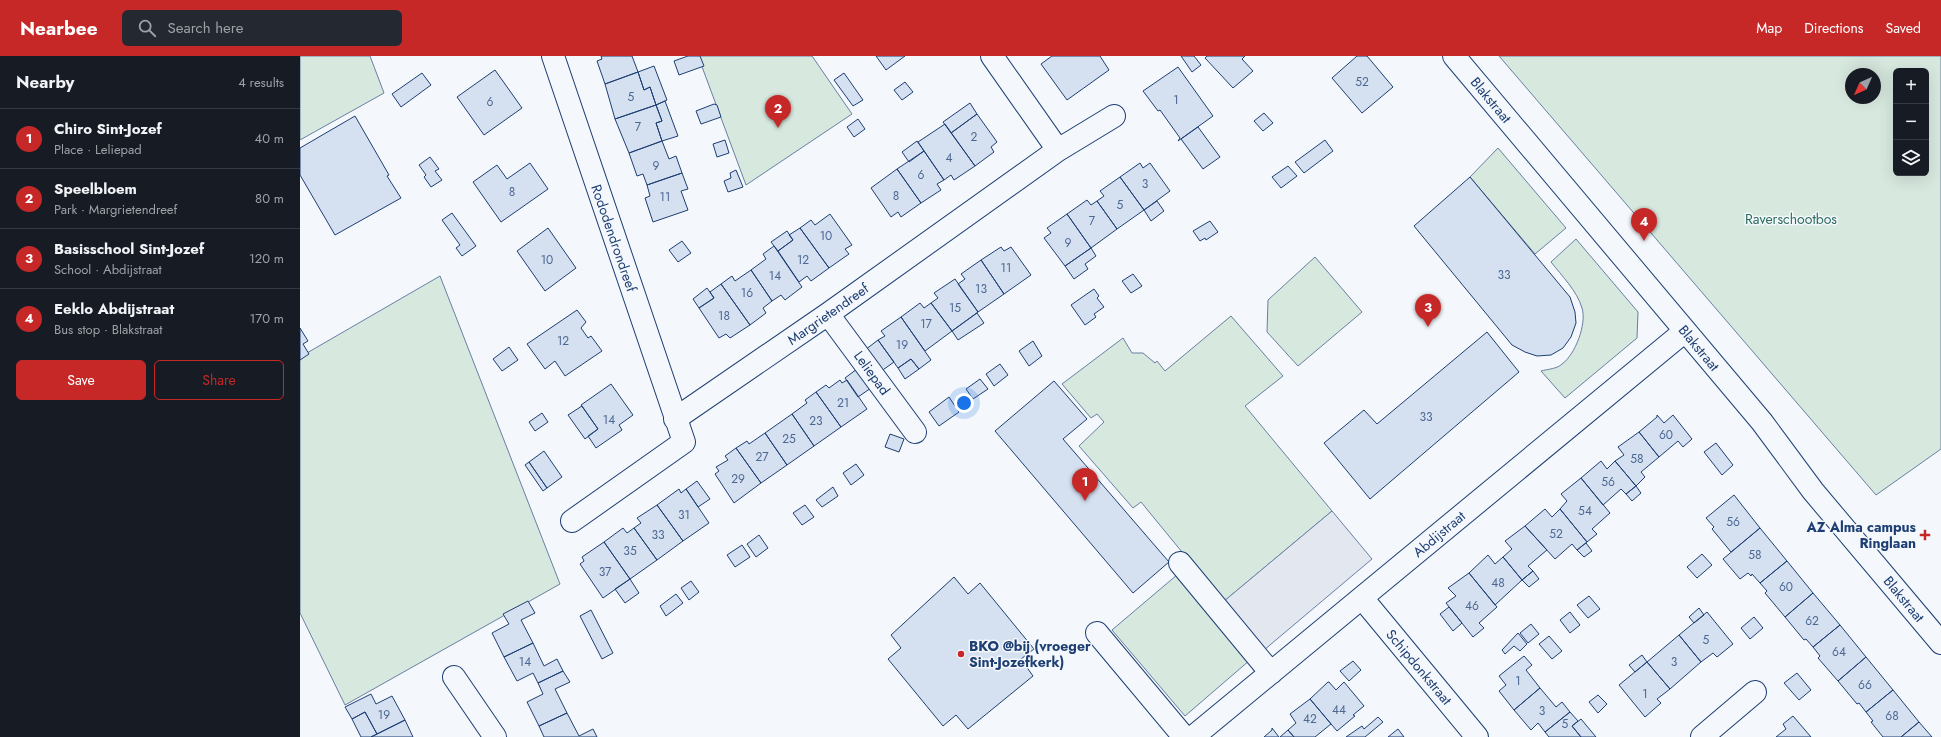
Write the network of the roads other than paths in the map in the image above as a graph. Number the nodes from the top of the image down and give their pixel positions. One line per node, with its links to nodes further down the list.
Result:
1 (552, 56): 8 (street, Rododendrondreef)
2 (992, 56): 5 (street)
3 (1454, 56): 7 (street, Blakstraat)
4 (1114, 116): 5 (street, Margrietendreef)
5 (1058, 150): 6 (street, Margrietendreef)
6 (828, 314): 8 (street, Margrietendreef); 9 (street, Leliepad)
7 (1685, 331): 12 (street, Abdijstraat); 14 (street, Blakstraat)
8 (675, 419): 10 (street)
9 (915, 432)
10 (572, 521)
11 (1180, 563): 15 (street)
12 (1362, 598): 15 (street, Abdijstraat); 21 (street, Schipdonkstraat)
13 (1097, 633): 19 (street)
14 (1941, 643)
15 (1271, 673): 20 (street, Abdijstraat)
16 (454, 677): 18 (street)
17 (1755, 692): 22 (street)
18 (495, 737)
19 (1184, 737)
20 (1193, 737)
21 (1477, 737)
22 (1702, 737)

